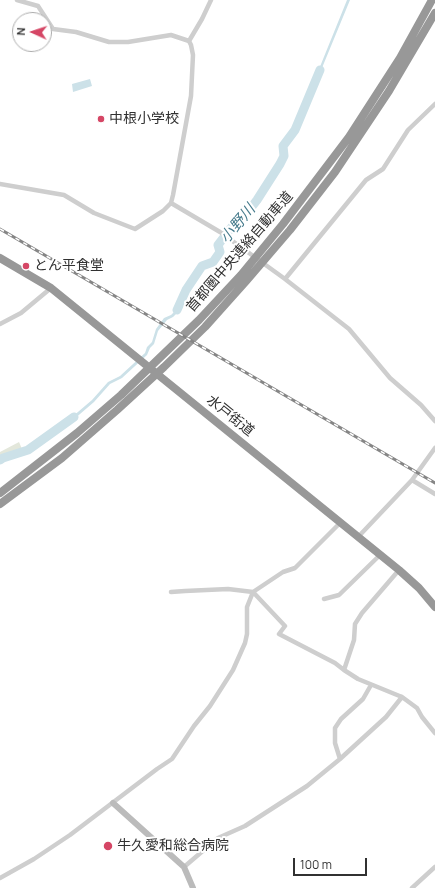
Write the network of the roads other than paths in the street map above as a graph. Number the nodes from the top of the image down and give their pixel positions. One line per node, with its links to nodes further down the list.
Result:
1 (17, 0): 5 (street)
2 (211, 0): 5 (street)
3 (432, 0): 18 (highway, 首都圏中央連絡自動車道)
4 (435, 14): 20 (highway, 首都圏中央連絡自動車道)
5 (189, 41): 8 (street)
6 (435, 104): 10 (street)
7 (0, 184): 8 (street)
8 (171, 203): 10 (street)
9 (0, 258): 11 (highway, 水戸街道)
10 (285, 279): 13 (street)
11 (51, 288): 12 (street); 21 (highway, 水戸街道)
12 (0, 324)
13 (435, 421)
14 (435, 448): 15 (street)
15 (429, 456): 16 (street); 17 (street)
16 (435, 459)
17 (412, 480): 19 (street); 22 (street)
18 (0, 494)
19 (435, 494)
20 (0, 504)
21 (341, 522): 22 (highway, 水戸街道); 26 (street)
22 (359, 536): 23 (highway, 水戸街道)
23 (381, 554): 24 (highway, 水戸街道); 27 (street)
24 (399, 570): 28 (highway, 水戸街道); 29 (street)
25 (171, 592): 26 (street)
26 (253, 592): 29 (street); 34 (street)
27 (324, 599)
28 (435, 607)
29 (344, 670): 30 (street)
30 (371, 686): 31 (street); 33 (street)
31 (402, 697): 32 (street); 33 (street)
32 (435, 733)
33 (340, 759): 35 (street)
34 (113, 803): 35 (street); 37 (street)
35 (184, 867): 38 (street)
36 (435, 867): 39 (street)
37 (0, 878)
38 (192, 888)
39 (412, 888)

